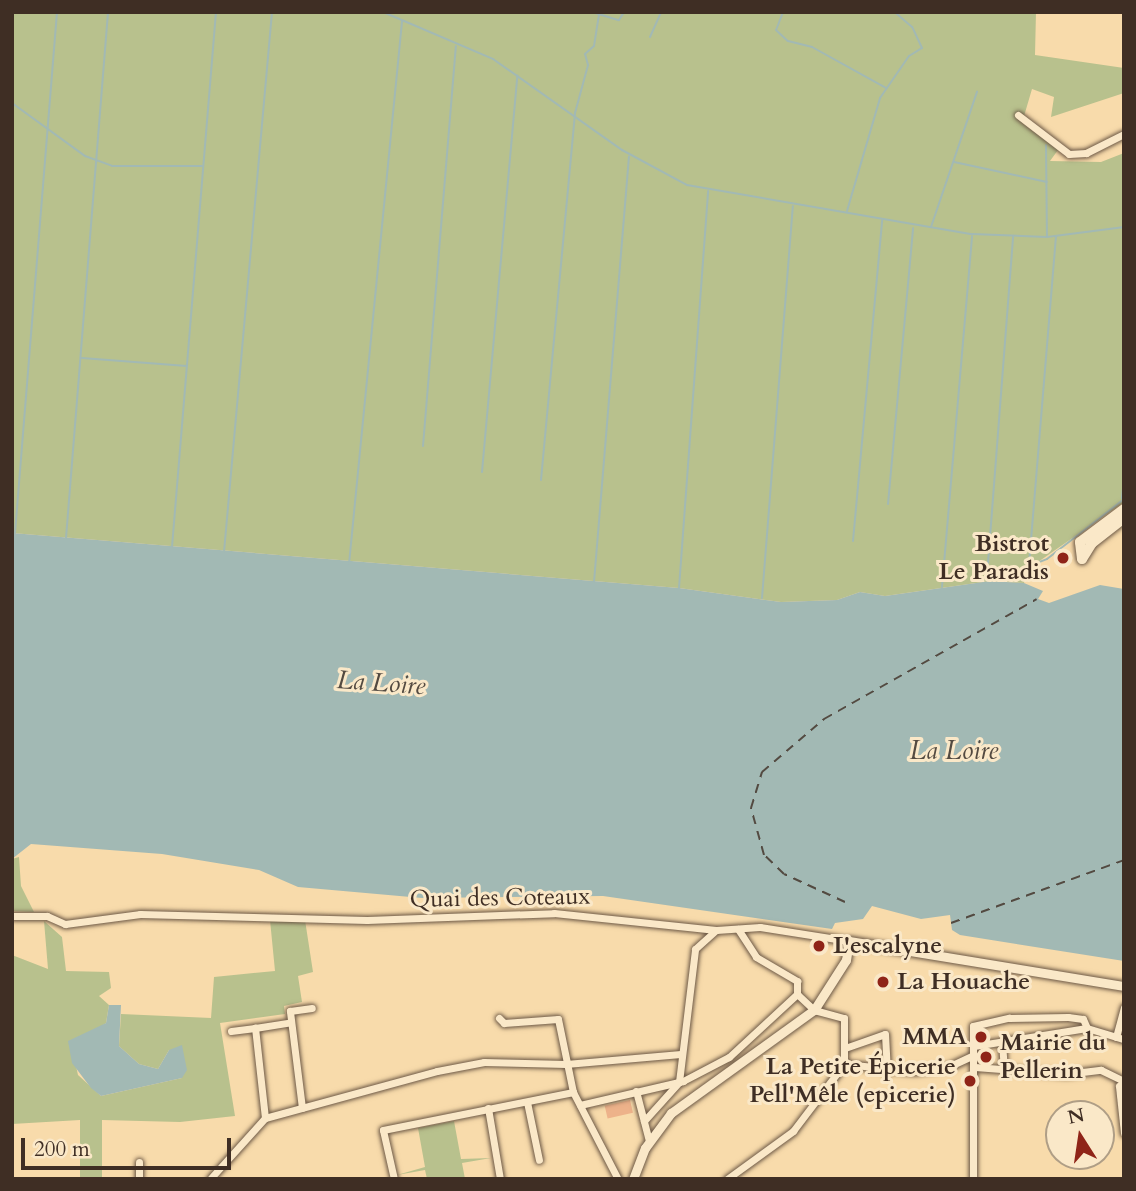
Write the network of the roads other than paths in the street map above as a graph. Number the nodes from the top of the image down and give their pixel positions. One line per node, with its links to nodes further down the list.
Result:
1 (1018, 116): 2 (street)
2 (1124, 134)
3 (1124, 509): 4 (main road)
4 (1124, 518)
5 (12, 916): 7 (street, Quai des Coteaux)
6 (738, 929): 7 (street, Quai des Coteaux); 8 (street, Quai des Coteaux); 10 (street)
7 (716, 930): 23 (street)
8 (849, 941): 9 (street, Quai des Coteaux); 13 (street)
9 (1124, 986)
10 (797, 990): 13 (street); 31 (street)
11 (1124, 1007): 19 (street)
12 (312, 1008): 15 (street)
13 (814, 1010): 22 (street); 41 (street)
14 (499, 1018): 25 (street)
15 (291, 1022): 16 (street); 36 (street)
16 (255, 1028): 18 (street); 38 (street)
17 (1087, 1028): 19 (street); 20 (street); 21 (street)
18 (231, 1031)
19 (1120, 1038)
20 (1002, 1042): 21 (street); 28 (street)
21 (974, 1046): 24 (street)
22 (845, 1048): 26 (street); 29 (street)
23 (681, 1054): 25 (street); 31 (street)
24 (974, 1055): 27 (street); 29 (street)
25 (566, 1064): 33 (street); 36 (street)
26 (844, 1064): 29 (street); 50 (street)
27 (975, 1067): 28 (street); 51 (street)
28 (1004, 1068): 30 (street)
29 (887, 1072)
30 (1124, 1081): 40 (street)
31 (679, 1082): 32 (street); 39 (street)
32 (636, 1091): 35 (street); 39 (street)
33 (573, 1092): 34 (street); 35 (street)
34 (527, 1102): 37 (street); 42 (street)
35 (580, 1105): 48 (street)
36 (302, 1108): 38 (street)
37 (488, 1108): 46 (street); 47 (street)
38 (265, 1118): 45 (street)
39 (644, 1121): 41 (street)
40 (1124, 1133)
41 (649, 1141): 49 (street)
42 (540, 1160)
43 (139, 1162): 44 (street)
44 (139, 1179)
45 (210, 1179)
46 (394, 1179)
47 (500, 1179)
48 (618, 1179)
49 (633, 1179)
50 (727, 1179)
51 (973, 1179)

